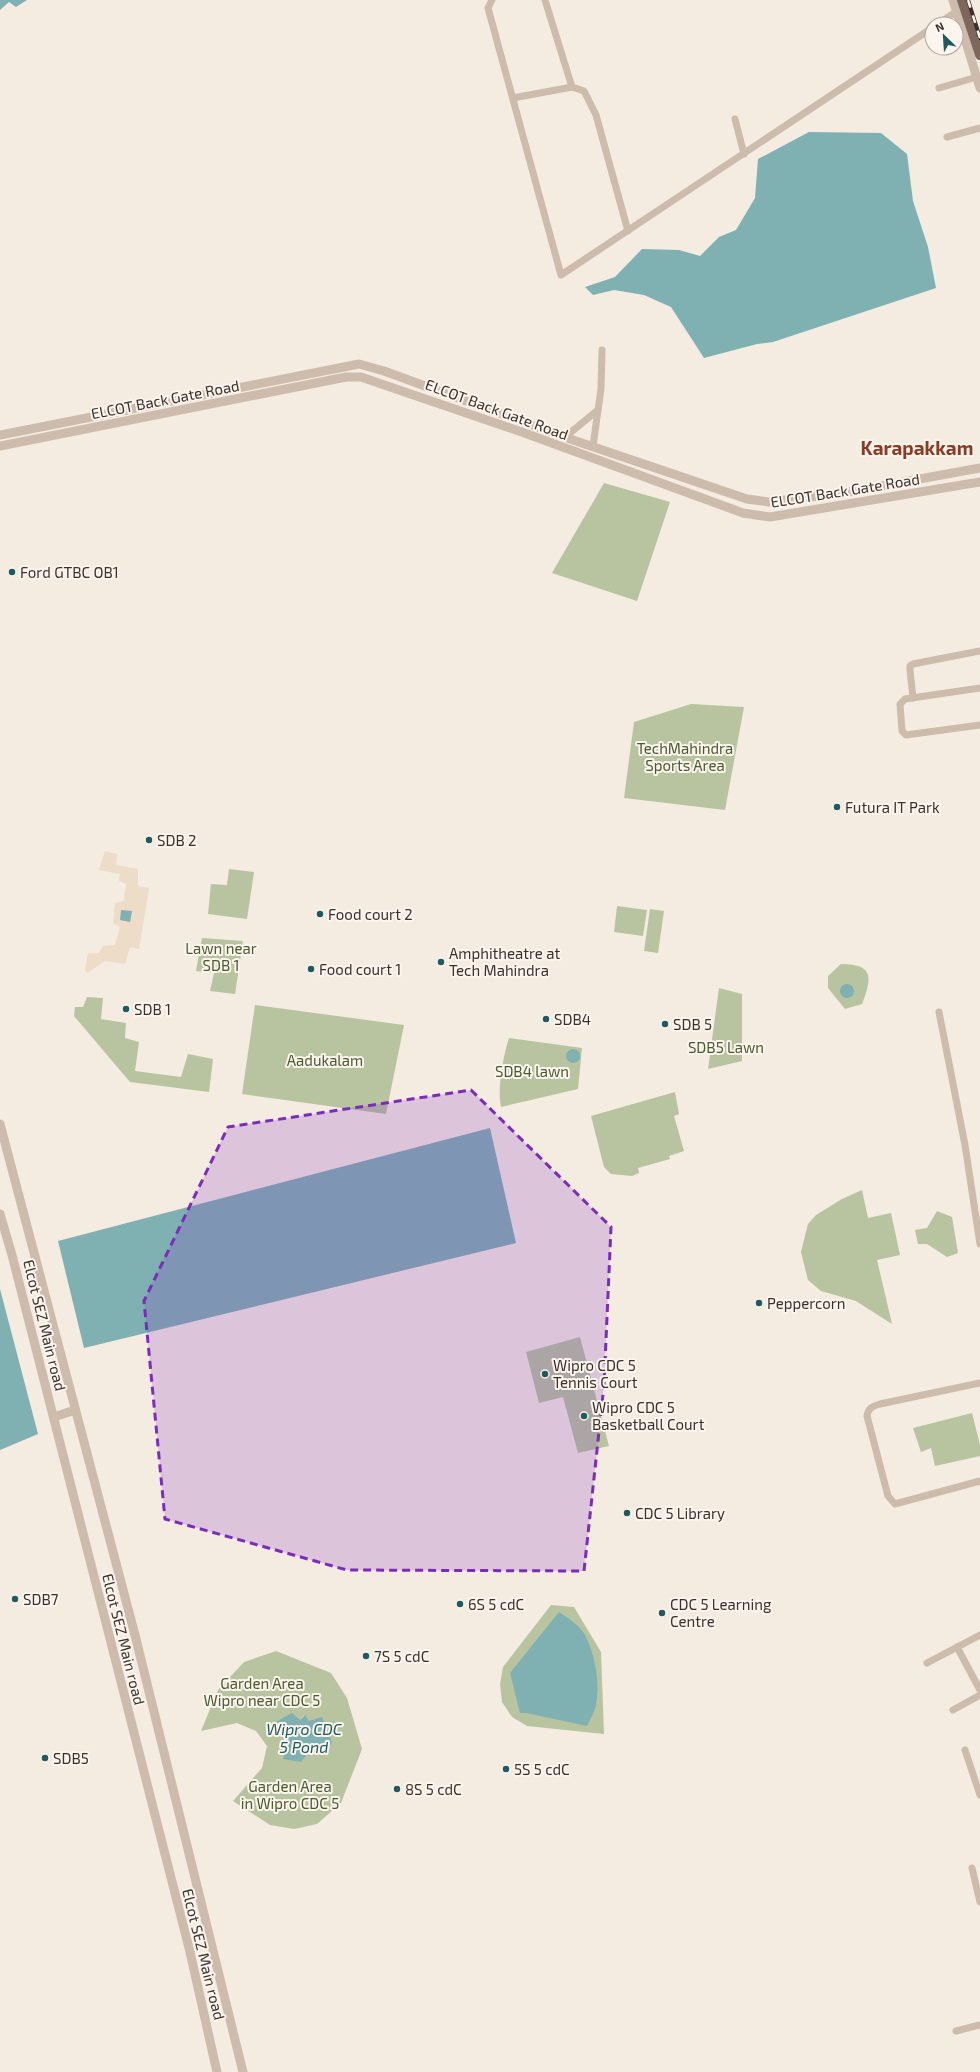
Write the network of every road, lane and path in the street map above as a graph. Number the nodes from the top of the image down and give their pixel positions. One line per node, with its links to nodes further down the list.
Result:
1 (492, 0): 13 (street)
2 (545, 0): 10 (street)
3 (953, 0): 5 (street)
4 (962, 0): 8 (main road)
5 (957, 11): 6 (street); 9 (street)
6 (950, 16)
7 (924, 33): 17 (street)
8 (980, 55)
9 (977, 77): 11 (street); 12 (street)
10 (572, 86): 13 (street); 18 (street)
11 (939, 88)
12 (980, 88)
13 (513, 98): 18 (street)
14 (735, 119): 17 (street)
15 (980, 128): 16 (street)
16 (947, 136)
17 (744, 154): 18 (street)
18 (628, 231)
19 (602, 350): 22 (street)
20 (316, 372): 21 (street); 23 (street, ELCOT Back Gate Road); 24 (street, ELCOT Back Gate Road)
21 (319, 383): 25 (street, ELCOT Back Gate Road); 30 (street, ELCOT Back Gate Road)
22 (598, 410): 24 (street); 26 (street)
23 (0, 435)
24 (565, 437): 26 (street, ELCOT Back Gate Road)
25 (0, 446)
26 (593, 446): 28 (street, ELCOT Back Gate Road)
27 (980, 468): 28 (street, ELCOT Back Gate Road)
28 (677, 474): 30 (street)
29 (980, 482): 30 (street, ELCOT Back Gate Road)
30 (671, 486)
31 (980, 651): 33 (street)
32 (980, 688): 33 (street)
33 (913, 698): 34 (street)
34 (980, 725)
35 (939, 1012): 38 (street)
36 (0, 1124): 40 (street, Elcot SEZ Main road)
37 (0, 1214): 41 (street, Elcot SEZ Main road)
38 (980, 1244)
39 (980, 1383): 42 (street)
40 (75, 1410): 41 (street); 56 (street, Elcot SEZ Main road)
41 (54, 1417): 55 (street, Elcot SEZ Main road)
42 (980, 1481)
43 (980, 1635): 44 (street)
44 (957, 1647): 45 (street); 46 (street)
45 (927, 1663)
46 (980, 1690)
47 (980, 1695): 48 (street)
48 (953, 1710)
49 (965, 1750): 50 (street)
50 (980, 1795)
51 (972, 1868): 52 (street)
52 (980, 1902)
53 (980, 2025): 54 (street)
54 (956, 2031)
55 (217, 2072)
56 (243, 2072)

